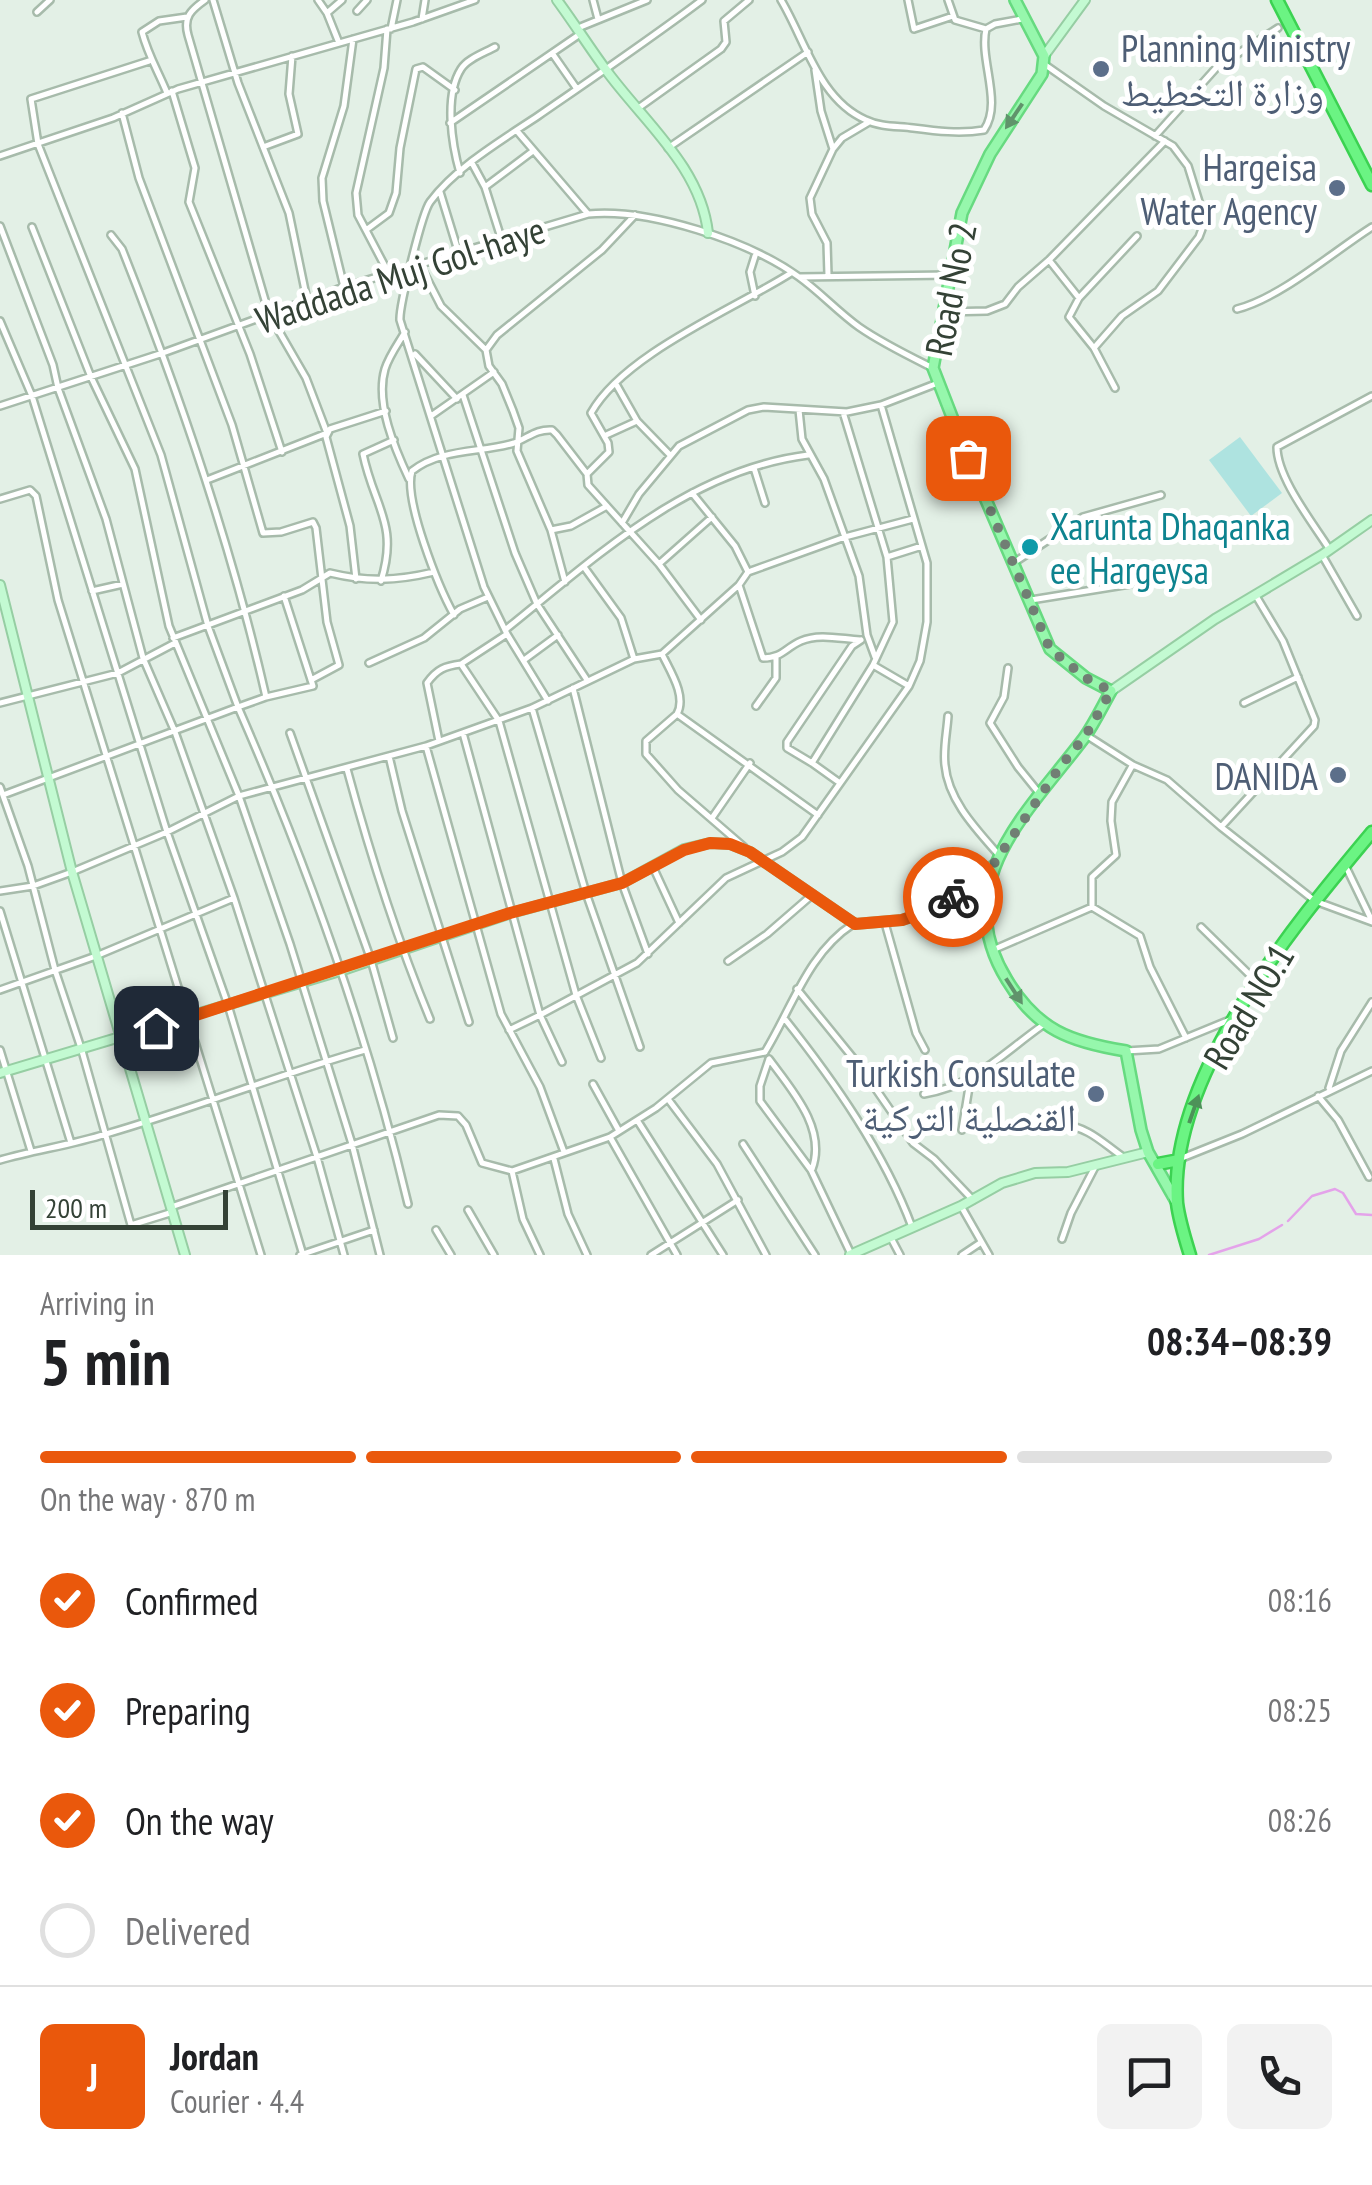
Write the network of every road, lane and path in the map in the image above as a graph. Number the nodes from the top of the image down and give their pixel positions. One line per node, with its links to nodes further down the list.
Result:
1 (50, 0): 22 (street)
2 (205, 0): 25 (street)
3 (214, 0): 43 (street)
4 (318, 0): 23 (street)
5 (342, 0): 23 (street)
6 (367, 0): 21 (street)
7 (396, 0): 30 (street)
8 (424, 0): 26 (street)
9 (476, 0): 26 (street)
10 (557, 0): 32 (street)
11 (593, 0): 27 (street)
12 (648, 0): 27 (street)
13 (702, 0): 42 (street)
14 (749, 0): 48 (street)
15 (781, 0): 36 (street)
16 (908, 0): 24 (street)
17 (948, 0): 24 (street)
18 (1015, 0): 28 (main road)
19 (1085, 0): 39 (street)
20 (1277, 0): 63 (highway)
21 (358, 11)
22 (37, 12)
23 (328, 13): 34 (street)
24 (953, 16): 31 (street)
25 (187, 18): 40 (street); 44 (street)
26 (422, 19): 30 (street)
27 (598, 19): 32 (street)
28 (1025, 19): 31 (street); 39 (main road)
29 (1278, 28): 53 (street)
30 (389, 29): 33 (street); 71 (street)
31 (986, 29): 51 (street)
32 (580, 30): 37 (street); 42 (street)
33 (352, 39): 34 (street); 85 (street)
34 (339, 43): 38 (street)
35 (494, 47): 46 (street)
36 (808, 52): 41 (street); 57 (street)
37 (552, 54): 45 (street); 50 (street)
38 (292, 56): 43 (street); 56 (street)
39 (1044, 60): 53 (street); 83 (main road, Road No 2, one-way to 83)
40 (149, 61): 47 (street); 55 (street)
41 (814, 66): 51 (street); 58 (street)
42 (606, 70): 45 (street); 48 (street)
43 (234, 71): 44 (street); 56 (street)
44 (203, 81): 47 (street); 91 (street)
45 (577, 89): 52 (street)
46 (455, 90): 50 (street); 71 (street)
47 (170, 92): 49 (street); 93 (street)
48 (637, 109): 57 (street)
49 (122, 113): 55 (street); 95 (street)
50 (450, 122): 62 (street)
51 (869, 122): 58 (street)
52 (516, 130): 59 (street); 61 (street)
53 (1155, 136): 54 (street)
54 (1165, 141): 78 (street); 96 (street)
55 (38, 144): 60 (street); 100 (street)
56 (263, 147): 88 (street)
57 (668, 148): 72 (street)
58 (832, 150): 82 (street)
59 (533, 151): 64 (street); 66 (street)
60 (0, 156)
61 (472, 163): 62 (street); 64 (street)
62 (460, 173): 65 (street)
63 (1372, 185)
64 (485, 186): 75 (street)
65 (440, 192): 76 (street); 79 (street)
66 (588, 214): 67 (street, Waddada Muj Gol-haye); 75 (street, Waddada Muj Gol-haye)
67 (635, 215): 72 (street, Waddada Muj Gol-haye); 97 (street)
68 (0, 226): 106 (street)
69 (32, 227): 103 (street)
70 (1372, 227): 89 (street)
71 (366, 230): 81 (street)
72 (708, 233): 77 (street, Waddada Muj Gol-haye)
73 (110, 234): 99 (street)
74 (1137, 236): 87 (street)
75 (502, 241): 76 (street, Waddada Muj Gol-haye)
76 (459, 254): 79 (street, Waddada Muj Gol-haye)
77 (756, 255): 80 (street, Waddada Muj Gol-haye); 86 (street)
78 (1049, 260): 87 (street); 90 (street)
79 (416, 266): 81 (street, Waddada Muj Gol-haye); 94 (street); 97 (street)
80 (792, 273): 84 (street, Waddada Muj Gol-haye); 86 (street)
81 (389, 274): 85 (street, Waddada Muj Gol-haye)
82 (828, 275): 83 (street); 84 (street)
83 (950, 275): 90 (main road, Road No 2)
84 (800, 278): 101 (street, Waddada Muj Gol-haye)
85 (344, 287): 88 (street, Waddada Muj Gol-haye)
86 (755, 296): 105 (street)
87 (1078, 298): 96 (street)
88 (308, 300): 91 (street, Waddada Muj Gol-haye)
89 (1236, 309)
90 (944, 312): 101 (main road, Road No 2)
91 (269, 314): 93 (street, Waddada Muj Gol-haye); 118 (street)
92 (0, 321): 108 (street)
93 (236, 326): 95 (street, Waddada Muj Gol-haye); 123 (street)
94 (405, 332): 98 (street); 114 (street)
95 (202, 338): 99 (street, Waddada Muj Gol-haye); 128 (street)
96 (1094, 348): 107 (street)
97 (486, 350): 102 (street)
98 (412, 352): 110 (street); 116 (street)
99 (163, 353): 100 (street, Waddada Muj Gol-haye); 130 (street)
100 (124, 366): 103 (street, Waddada Muj Gol-haye); 172 (street)
101 (933, 368): 104 (main road, Road No 2)
102 (494, 372): 110 (street); 121 (street)
103 (91, 377): 106 (street, Waddada Muj Gol-haye); 176 (street)
104 (938, 383): 111 (street); 149 (main road, Road No 2)
105 (616, 384): 117 (street); 119 (street)
106 (58, 388): 108 (street, Waddada Muj Gol-haye); 157 (street)
107 (1115, 388)
108 (32, 396): 112 (street, Waddada Muj Gol-haye); 161 (street)
109 (1372, 396): 146 (street)
110 (460, 397): 116 (street); 122 (street)
111 (881, 405): 115 (street); 138 (street)
112 (0, 406)
113 (800, 410): 115 (street); 124 (street); 125 (street)
114 (386, 411): 118 (street); 120 (street)
115 (842, 412): 142 (street)
116 (430, 416): 126 (street)
117 (637, 421): 119 (street); 124 (street)
118 (327, 433): 123 (street); 153 (street)
119 (604, 436): 129 (street)
120 (394, 440): 131 (street); 155 (street)
121 (517, 442): 122 (street); 129 (street); 141 (street)
122 (480, 448): 126 (street); 166 (street)
123 (282, 452): 128 (street)
124 (670, 454): 140 (street)
125 (808, 455): 127 (street); 144 (street)
126 (442, 458): 131 (street); 164 (street)
127 (754, 466): 132 (street); 135 (street)
128 (244, 468): 130 (street); 154 (street)
129 (587, 474): 136 (street)
130 (207, 480): 167 (street)
131 (410, 480): 151 (street)
132 (692, 493): 137 (street); 143 (street)
133 (1161, 494): 149 (street)
134 (0, 500): 191 (street)
135 (765, 503)
136 (607, 506): 140 (street); 141 (street)
137 (712, 517): 148 (street); 152 (street)
138 (913, 518): 142 (street); 145 (street)
139 (1372, 520): 146 (street)
140 (622, 522): 143 (street)
141 (550, 530): 156 (street)
142 (878, 530): 144 (street); 147 (street)
143 (629, 531): 148 (street); 150 (street)
144 (845, 537): 152 (street); 174 (street)
145 (922, 546): 147 (street); 192 (street)
146 (1326, 552): 162 (street); 170 (street)
147 (888, 557): 183 (street)
148 (659, 564): 171 (street)
149 (1012, 564): 165 (main road, Road No 2)
150 (584, 567): 156 (street); 181 (street)
151 (434, 572): 155 (street); 169 (street)
152 (748, 572): 160 (street)
153 (356, 579): 154 (street); 155 (street)
154 (321, 580): 163 (street); 189 (street)
155 (381, 581)
156 (565, 582): 166 (street)
157 (124, 584): 161 (street); 179 (street)
158 (1130, 584): 165 (street)
159 (0, 585): 168 (street)
160 (739, 585): 171 (street); 180 (street)
161 (92, 592): 187 (street)
162 (1256, 595): 188 (street); 194 (street)
163 (284, 596): 167 (street); 189 (street)
164 (488, 597): 169 (street); 173 (street)
165 (1028, 601): 194 (main road, Road No 2)
166 (537, 604): 173 (street); 175 (street)
167 (246, 610): 172 (street); 196 (street)
168 (3, 612): 195 (street)
169 (454, 616): 184 (street)
170 (1357, 616)
171 (701, 620): 178 (street)
172 (208, 626): 176 (street); 201 (street)
173 (506, 632): 182 (street); 185 (street)
174 (867, 635): 177 (street); 183 (street)
175 (558, 636): 182 (street); 190 (street)
176 (174, 640): 179 (street); 205 (street)
177 (860, 640): 180 (street); 217 (street)
178 (662, 654): 181 (street); 203 (street)
179 (143, 658): 187 (street); 207 (street)
180 (776, 658): 200 (street)
181 (634, 659): 190 (street)
182 (523, 660): 197 (street)
183 (874, 662): 192 (street); 217 (street)
184 (369, 663)
185 (462, 664): 206 (street); 211 (street)
186 (1008, 668): 225 (street)
187 (118, 673): 191 (street); 212 (street)
188 (1298, 677): 198 (street); 231 (street)
189 (311, 680): 196 (street)
190 (586, 680): 193 (street)
191 (86, 682): 195 (street); 215 (street)
192 (909, 686): 222 (street)
193 (573, 688): 197 (street); 242 (street)
194 (1111, 691): 210 (main road)
195 (27, 697): 199 (street); 221 (street)
196 (266, 697): 201 (street)
197 (548, 700): 202 (street)
198 (1244, 703)
199 (0, 704)
200 (756, 706)
201 (238, 707): 205 (street); 223 (street)
202 (532, 708): 206 (street); 245 (street)
203 (677, 714): 216 (street); 230 (street)
204 (948, 716): 236 (street)
205 (206, 718): 207 (street); 227 (street)
206 (499, 720): 209 (street); 250 (street)
207 (175, 732): 212 (street); 228 (street)
208 (290, 733): 220 (street)
209 (463, 733): 211 (street); 255 (street)
210 (1086, 735): 218 (street); 225 (main road)
211 (439, 741): 213 (street)
212 (140, 746): 215 (street); 232 (street)
213 (426, 746): 214 (street); 260 (street)
214 (389, 756): 219 (street); 263 (street)
215 (107, 758): 221 (street); 234 (street)
216 (750, 763): 229 (street); 230 (street)
217 (812, 763): 222 (street)
218 (1133, 765): 231 (street); 252 (street)
219 (347, 769): 220 (street); 264 (street)
220 (308, 778): 223 (street); 268 (street)
221 (49, 780): 226 (street); 241 (street)
222 (840, 783): 229 (street)
223 (273, 785): 227 (street); 271 (street)
224 (0, 786): 226 (street)
225 (1040, 794): 236 (main road)
226 (3, 795): 243 (street)
227 (239, 796): 228 (street); 275 (street)
228 (202, 813): 232 (street); 247 (street)
229 (818, 815): 237 (street)
230 (711, 819): 235 (street)
231 (1220, 826): 249 (street)
232 (168, 832): 234 (street); 254 (street)
233 (1372, 832): 238 (highway, Road NO.1)
234 (131, 844): 241 (street); 262 (street)
235 (750, 852): 237 (street); 240 (street)
236 (998, 854): 239 (main road)
237 (763, 861): 246 (street); 258 (street)
238 (1344, 864): 249 (highway, Road NO.1); 257 (street)
239 (993, 865): 248 (main road); 251 (street)
240 (652, 866): 242 (street); 258 (street)
241 (72, 872): 243 (street); 267 (street)
242 (622, 883): 245 (street); 266 (street)
243 (33, 886): 244 (street); 270 (street)
244 (0, 892)
245 (586, 893): 250 (street); 272 (street)
246 (812, 895): 259 (street); 269 (street)
247 (234, 898): 254 (street); 278 (street)
248 (986, 900): 251 (street); 265 (main road)
249 (1315, 901): 257 (street); 273 (highway, Road NO.1)
250 (552, 902): 255 (street); 279 (street)
251 (946, 905): 256 (street)
252 (1092, 907): 265 (street); 291 (street)
253 (0, 911): 274 (street)
254 (198, 912): 262 (street); 281 (street)
255 (510, 913): 260 (street); 282 (street)
256 (885, 922): 259 (street); 296 (street)
257 (1372, 922)
258 (680, 923): 266 (street)
259 (855, 924): 276 (street)
260 (477, 926): 263 (street); 289 (street)
261 (1202, 928): 273 (street)
262 (160, 930): 267 (street); 283 (street)
263 (442, 938): 264 (street); 287 (street)
264 (401, 950): 268 (street); 286 (street)
265 (992, 950): 288 (main road, one-way to 288)
266 (648, 954): 272 (street)
267 (96, 956): 270 (street); 292 (street)
268 (371, 960): 271 (street); 290 (street)
269 (728, 961)
270 (55, 970): 274 (street); 297 (street)
271 (340, 971): 275 (street); 295 (street)
272 (613, 975): 279 (street); 293 (street)
273 (1256, 981): 285 (highway, Road NO.1)
274 (22, 982): 277 (street); 301 (street)
275 (302, 982): 278 (street); 302 (street)
276 (798, 989): 284 (street); 342 (street)
277 (0, 990)
278 (262, 994): 281 (street); 305 (street)
279 (576, 995): 282 (street); 300 (street)
280 (1372, 1002): 310 (street)
281 (228, 1005): 283 (street); 309 (street)
282 (540, 1015): 289 (street); 303 (street)
283 (189, 1017): 292 (street); 314 (street)
284 (784, 1018): 299 (street); 349 (street)
285 (1234, 1018): 291 (street); 333 (highway, Road NO.1, one-way to 285)
286 (430, 1019)
287 (469, 1022)
288 (1044, 1025): 298 (main road); 307 (street)
289 (509, 1030): 327 (street)
290 (394, 1038)
291 (1186, 1038): 298 (street)
292 (122, 1039): 297 (street); 316 (street)
293 (640, 1047)
294 (0, 1050): 304 (street)
295 (365, 1050): 302 (street); 318 (street)
296 (925, 1050)
297 (82, 1051): 301 (street); 321 (street)
298 (1126, 1051): 328 (main road)
299 (767, 1056): 313 (street); 337 (street); 337 (street)
300 (601, 1058)
301 (45, 1061): 304 (street); 323 (street)
302 (326, 1061): 305 (street); 324 (street)
303 (562, 1062)
304 (4, 1072): 326 (street)
305 (288, 1072): 309 (street); 329 (street)
306 (1372, 1072): 310 (street)
307 (970, 1080): 311 (street); 319 (street)
308 (593, 1084): 320 (street)
309 (252, 1087): 314 (street); 338 (street)
310 (1328, 1091): 312 (street)
311 (924, 1094)
312 (1318, 1096): 333 (street); 339 (street)
313 (668, 1099): 315 (street); 341 (street)
314 (215, 1100): 316 (street); 340 (street)
315 (637, 1120): 320 (street); 348 (street)
316 (147, 1121): 321 (street); 346 (street)
317 (1060, 1123): 330 (street)
318 (390, 1130): 324 (street); 336 (street); 343 (street)
319 (962, 1130)
320 (619, 1131): 322 (street)
321 (104, 1135): 323 (street); 346 (street)
322 (610, 1137): 327 (street); 356 (street)
323 (71, 1142): 326 (street)
324 (352, 1144): 329 (street); 350 (street)
325 (743, 1144): 370 (street)
326 (31, 1151): 332 (street)
327 (564, 1152): 331 (street)
328 (1148, 1152): 330 (street); 335 (main road)
329 (317, 1157): 338 (street); 354 (street)
330 (1123, 1157): 334 (street)
331 (554, 1158): 336 (street); 365 (street)
332 (0, 1160)
333 (1179, 1160): 335 (highway); 344 (highway, Road NO.1)
334 (1097, 1163): 342 (street); 353 (street)
335 (1158, 1164): 344 (main road)
336 (512, 1170): 364 (street)
337 (811, 1170): 371 (street)
338 (278, 1172): 340 (street); 359 (street)
339 (1369, 1177)
340 (241, 1184): 346 (street); 358 (street)
341 (738, 1200): 348 (street); 369 (street)
342 (973, 1200): 345 (street)
343 (408, 1204)
344 (1178, 1204): 375 (highway, Road NO.1)
345 (961, 1206): 349 (street); 355 (street)
346 (172, 1209): 357 (street)
347 (468, 1210): 363 (street)
348 (704, 1222): 356 (street); 368 (street)
349 (912, 1227): 352 (street)
350 (374, 1230): 354 (street); 361 (street)
351 (436, 1230): 362 (street)
352 (890, 1236): 371 (street); 372 (street)
353 (1062, 1239)
354 (340, 1242): 359 (street); 360 (street)
355 (980, 1243): 373 (street); 374 (street)
356 (672, 1244): 366 (street); 367 (street)
357 (185, 1255)
358 (261, 1255)
359 (302, 1255)
360 (344, 1255)
361 (380, 1255)
362 (450, 1255)
363 (494, 1255)
364 (540, 1255)
365 (586, 1255)
366 (651, 1255)
367 (677, 1255)
368 (722, 1255)
369 (766, 1255)
370 (814, 1255)
371 (851, 1255)
372 (900, 1255)
373 (962, 1255)
374 (989, 1255)
375 (1190, 1255)

